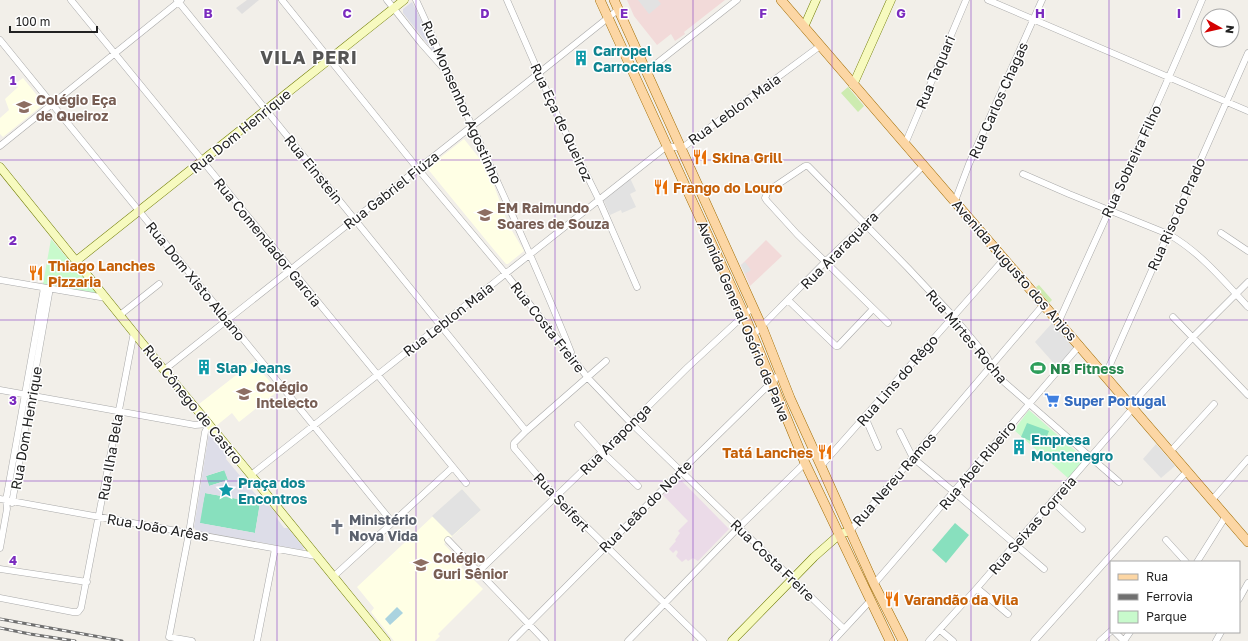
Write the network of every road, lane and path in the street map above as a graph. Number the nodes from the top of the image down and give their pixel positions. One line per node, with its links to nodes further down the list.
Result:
1 (72, 0): 26 (street, Rua Comendador Garcia)
2 (282, 0): 27 (street, Rua Costa Freire)
3 (387, 0): 18 (street)
4 (404, 0): 18 (street, Rua Dom Henrique)
5 (416, 0): 29 (street, Rua Monsenhor Agostinho)
6 (507, 0): 30 (street, Rua Eça de Queiroz)
7 (600, 0): 20 (main road, Avenida General Osório de Paiva)
8 (614, 0): 19 (main road, Avenida General Osório de Paiva)
9 (737, 0): 28 (street)
10 (781, 0): 22 (main road, Avenida Augusto dos Anjos)
11 (816, 0): 22 (street)
12 (891, 0): 32 (street)
13 (966, 0): 38 (street, Rua Taquari)
14 (988, 0): 21 (street)
15 (1042, 0): 21 (street, Rua Carlos Chagas)
16 (1202, 0): 31 (street, Rua Sobreira Filho)
17 (179, 1): 26 (street); 35 (street, Rua Einstein)
18 (394, 8): 27 (street, Rua Dom Henrique); 29 (street)
19 (619, 9): 20 (street, Rua Gabriel Fiúza); 28 (main road, Avenida General Osório de Paiva)
20 (608, 17): 30 (street, Rua Gabriel Fiúza); 40 (main road, Avenida General Osório de Paiva)
21 (1033, 20): 31 (street); 48 (street, Rua Carlos Chagas)
22 (804, 27): 24 (main road, Avenida Augusto dos Anjos)
23 (0, 40): 34 (street, Rua Dom Xisto Albano)
24 (820, 46): 32 (main road, Avenida Augusto dos Anjos); 41 (street, Rua Leblon Maia)
25 (1248, 53): 33 (street, Rua Riso do Prado)
26 (114, 54): 34 (street); 42 (street, Rua Comendador Garcia)
27 (331, 60): 35 (street, Rua Dom Henrique); 44 (street, Rua Costa Freire)
28 (648, 71): 41 (main road, Avenida General Osório de Paiva)
29 (448, 74): 37 (street, Rua Monsenhor Agostinho)
30 (539, 74): 37 (street, Rua Gabriel Fiúza); 47 (street, Rua Eça de Queiroz)
31 (1170, 77): 33 (street); 49 (street, Rua Sobreira Filho)
32 (854, 85): 38 (main road, Avenida Augusto dos Anjos)
33 (1226, 101): 36 (street); 54 (street, Rua Riso do Prado)
34 (52, 104): 39 (street); 50 (street, Rua Dom Xisto Albano)
35 (266, 109): 42 (street, Rua Dom Henrique); 51 (street, Rua Einstein)
36 (1248, 111)
37 (473, 126): 44 (street, Rua Gabriel Fiúza); 57 (street, Rua Monsenhor Agostinho)
38 (905, 144): 43 (main road, Avenida Augusto dos Anjos)
39 (0, 146)
40 (667, 146): 41 (street, Rua Leblon Maia); 47 (street, Rua Leblon Maia); 62 (main road, Avenida General Osório de Paiva)
41 (682, 148): 59 (main road, Avenida General Osório de Paiva)
42 (202, 162): 50 (street, Rua Dom Henrique); 63 (street, Rua Comendador Garcia)
43 (924, 165): 48 (main road, Avenida Augusto dos Anjos); 52 (street, Rua Araraquara)
44 (418, 169): 51 (street, Rua Gabriel Fiúza); 64 (street, Rua Costa Freire)
45 (1, 170): 60 (street, Rua Cônego de Castro)
46 (1023, 174): 49 (street)
47 (599, 200): 57 (street, Rua Leblon Maia); 68 (street, Rua Eça de Queiroz)
48 (955, 201): 58 (main road, Avenida Augusto dos Anjos)
49 (1108, 210): 54 (street); 82 (street, Rua Sobreira Filho)
50 (140, 211): 60 (street, Rua Dom Henrique); 81 (street, Rua Dom Xisto Albano)
51 (355, 219): 63 (street, Rua Gabriel Fiúza); 84 (street, Rua Einstein)
52 (865, 224): 61 (street, Rua Araraquara); 61 (street, Rua Mirtes Rocha); 79 (street, Rua Mirtes Rocha)
53 (1221, 233): 56 (street)
54 (1168, 234): 70 (street); 96 (street, Rua Riso do Prado)
55 (1248, 241): 56 (street)
56 (1246, 249)
57 (530, 254): 64 (street, Rua Leblon Maia); 90 (street, Rua Monsenhor Agostinho)
58 (1005, 258): 73 (main road, Avenida Augusto dos Anjos); 79 (street, Rua Lins do Rêgo)
59 (732, 260): 62 (main road); 74 (main road, Avenida General Osório de Paiva)
60 (76, 261): 71 (street, Rua Cônego de Castro)
61 (826, 261): 72 (street, Rua Araraquara); 76 (street)
62 (722, 266): 77 (main road, Avenida General Osório de Paiva)
63 (291, 269): 81 (street, Rua Gabriel Fiúza); 95 (street, Rua Comendador Garcia)
64 (506, 274): 84 (street, Rua Leblon Maia); 90 (street, Rua Costa Freire)
65 (0, 280): 69 (street)
66 (1248, 282): 70 (street, Rua Seixas Correia)
67 (159, 284): 78 (street)
68 (637, 287)
69 (47, 288): 71 (street); 100 (street, Rua Dom Henrique); 101 (street, Rua Dom Henrique)
70 (1236, 294): 75 (street); 88 (street, Rua Seixas Correia)
71 (106, 298): 78 (street, Rua Cônego de Castro)
72 (788, 300): 76 (street); 85 (street, Rua Araraquara)
73 (1044, 304): 82 (main road, Avenida Augusto dos Anjos); 92 (street, Rua Nereu Ramos)
74 (753, 307): 77 (street, Rua Araponga); 85 (main road, Avenida General Osório de Paiva)
75 (1248, 307)
76 (873, 309): 83 (street)
77 (744, 314): 87 (main road, Avenida General Osório de Paiva); 108 (street, Rua Araponga)
78 (120, 315): 86 (street, Rua Cônego de Castro)
79 (953, 316): 92 (street, Rua Mirtes Rocha); 107 (street, Rua Lins do Rêgo)
80 (1173, 317): 88 (street)
81 (227, 320): 93 (street, Rua Gabriel Fiúza); 111 (street, Rua Dom Xisto Albano)
82 (1059, 321): 89 (main road, Avenida Augusto dos Anjos)
83 (888, 323)
84 (440, 325): 95 (street, Rua Leblon Maia); 112 (street, Rua Einstein)
85 (762, 327): 87 (street, Rua Araraquara); 94 (main road, Avenida General Osório de Paiva)
86 (134, 332): 93 (street, Rua Cônego de Castro); 106 (street, Rua Ilha Bela)
87 (753, 335): 98 (main road, Avenida General Osório de Paiva)
88 (1193, 337): 102 (street); 105 (street, Rua Seixas Correia)
89 (1080, 345): 96 (main road, Avenida Augusto dos Anjos); 103 (street, Rua Abel Ribeiro)
90 (574, 359): 97 (street, Rua Costa Freire)
91 (606, 361): 97 (street)
92 (991, 367): 103 (street, Rua Mirtes Rocha); 117 (street, Rua Nereu Ramos)
93 (164, 370): 109 (street, Rua Cônego de Castro)
94 (780, 373): 98 (street, Rua Leão do Norte); 121 (main road, Avenida General Osório de Paiva)
95 (377, 375): 111 (street, Rua Leblon Maia); 122 (street, Rua Comendador Garcia)
96 (1105, 376): 105 (main road, Avenida Augusto dos Anjos)
97 (588, 378): 108 (street, Rua Costa Freire); 112 (street)
98 (771, 382): 120 (main road, Avenida General Osório de Paiva); 123 (street, Rua Leão do Norte)
99 (0, 390): 100 (street)
100 (25, 394): 101 (street); 131 (street, Rua Dom Henrique)
101 (32, 395): 106 (street); 133 (street, Rua Dom Henrique)
102 (1248, 396)
103 (1029, 404): 118 (street, Rua Mirtes Rocha); 129 (street, Rua Abel Ribeiro)
104 (1214, 404): 116 (street)
105 (1132, 406): 116 (main road, Avenida Augusto dos Anjos); 118 (street, Rua Seixas Correia)
106 (118, 411): 109 (street); 136 (street, Rua Ilha Bela)
107 (865, 417): 114 (street); 121 (street, Rua Lins do Rêgo)
108 (631, 423): 115 (street, Rua Araponga); 123 (street, Rua Costa Freire)
109 (209, 424): 125 (street, Rua Cônego de Castro); 142 (street)
110 (578, 425): 115 (street)
111 (314, 426): 125 (street, Rua Leblon Maia); 138 (street, Rua Dom Xisto Albano)
112 (526, 431): 130 (street, Rua Seifert)
113 (900, 432): 117 (street)
114 (878, 447)
115 (602, 452): 128 (street); 130 (street, Rua Araponga)
116 (1170, 452): 124 (main road, Avenida Augusto dos Anjos)
117 (913, 458): 129 (street); 141 (street, Rua Nereu Ramos)
118 (1091, 458): 126 (street, Rua Mirtes Rocha); 134 (street, Rua Seixas Correia)
119 (1248, 459): 132 (street)
120 (805, 463): 139 (street); 143 (main road, Avenida General Osório de Paiva)
121 (821, 466): 141 (main road, Avenida General Osório de Paiva)
122 (452, 467): 127 (street, Rua Comendador Garcia); 138 (street)
123 (680, 471): 139 (street, Rua Costa Freire); 148 (street, Rua Leão do Norte)
124 (1187, 471): 132 (main road, Avenida Augusto dos Anjos); 186 (street)
125 (251, 475): 151 (street, Rua Cônego de Castro)
126 (1119, 482)
127 (466, 483)
128 (638, 486)
129 (954, 492): 147 (street); 161 (street, Rua Abel Ribeiro)
130 (556, 497): 148 (street, Rua Seifert); 156 (street, Rua Araponga)
131 (3, 499): 133 (street, Rua João Arêas); 135 (street, Rua Dom Henrique)
132 (1212, 500): 137 (main road, Avenida Augusto dos Anjos)
133 (13, 501): 135 (street, Rua Dom Henrique); 136 (street, Rua João Arêas)
134 (1052, 501): 140 (street); 147 (street, Rua Seixas Correia)
135 (7, 509): 149 (street)
136 (99, 516): 142 (street, Rua João Arêas); 159 (street, Rua Ilha Bela)
137 (1226, 516): 146 (main road, Avenida Augusto dos Anjos); 153 (street)
138 (392, 522): 157 (street)
139 (739, 527): 158 (street, Rua Costa Freire); 166 (street)
140 (1082, 529)
141 (850, 531): 143 (street, Rua Nereu Ramos); 161 (main road, Avenida General Osório de Paiva)
142 (189, 533): 150 (street, Rua João Arêas); 173 (street)
143 (840, 534): 158 (street, Rua Nereu Ramos); 165 (main road, Avenida General Osório de Paiva)
144 (448, 540): 156 (street)
145 (1166, 540): 152 (street)
146 (1248, 542)
147 (1015, 544): 155 (street); 162 (street, Rua Seixas Correia)
148 (605, 546): 166 (street, Rua Seifert); 168 (street, Rua Leão do Norte)
149 (0, 548)
150 (275, 549): 151 (street, Rua João Arêas); 174 (street)
151 (316, 556): 157 (street, Rua Cônego de Castro)
152 (1185, 561)
153 (1198, 561)
154 (0, 569): 159 (street)
155 (1044, 569)
156 (478, 572): 168 (street)
157 (334, 577): 175 (street, Rua Cônego de Castro)
158 (792, 579): 169 (street, Rua Costa Freire); 180 (street, Rua Nereu Ramos)
159 (87, 582): 164 (street, Rua Ilha Bela)
160 (1248, 583): 163 (street)
161 (874, 584): 183 (main road, Avenida General Osório de Paiva)
162 (977, 588): 167 (street); 170 (street, Rua Seixas Correia)
163 (1240, 597)
164 (0, 598)
165 (870, 601): 169 (street); 182 (main road, Avenida General Osório de Paiva)
166 (664, 604): 178 (street); 179 (street, Rua Seifert)
167 (1008, 614)
168 (528, 624): 176 (street, Rua Leão do Norte); 177 (street)
169 (843, 628): 181 (street)
170 (940, 630): 184 (street, Rua Seixas Correia); 185 (street)
171 (1110, 633): 187 (street)
172 (1116, 633): 188 (street)
173 (192, 641)
174 (257, 641)
175 (386, 641)
176 (512, 641)
177 (545, 641)
178 (628, 641)
179 (703, 641)
180 (732, 641)
181 (833, 641)
182 (890, 641)
183 (903, 641)
184 (929, 641)
185 (953, 641)
186 (1034, 641)
187 (1100, 641)
188 (1124, 641)

